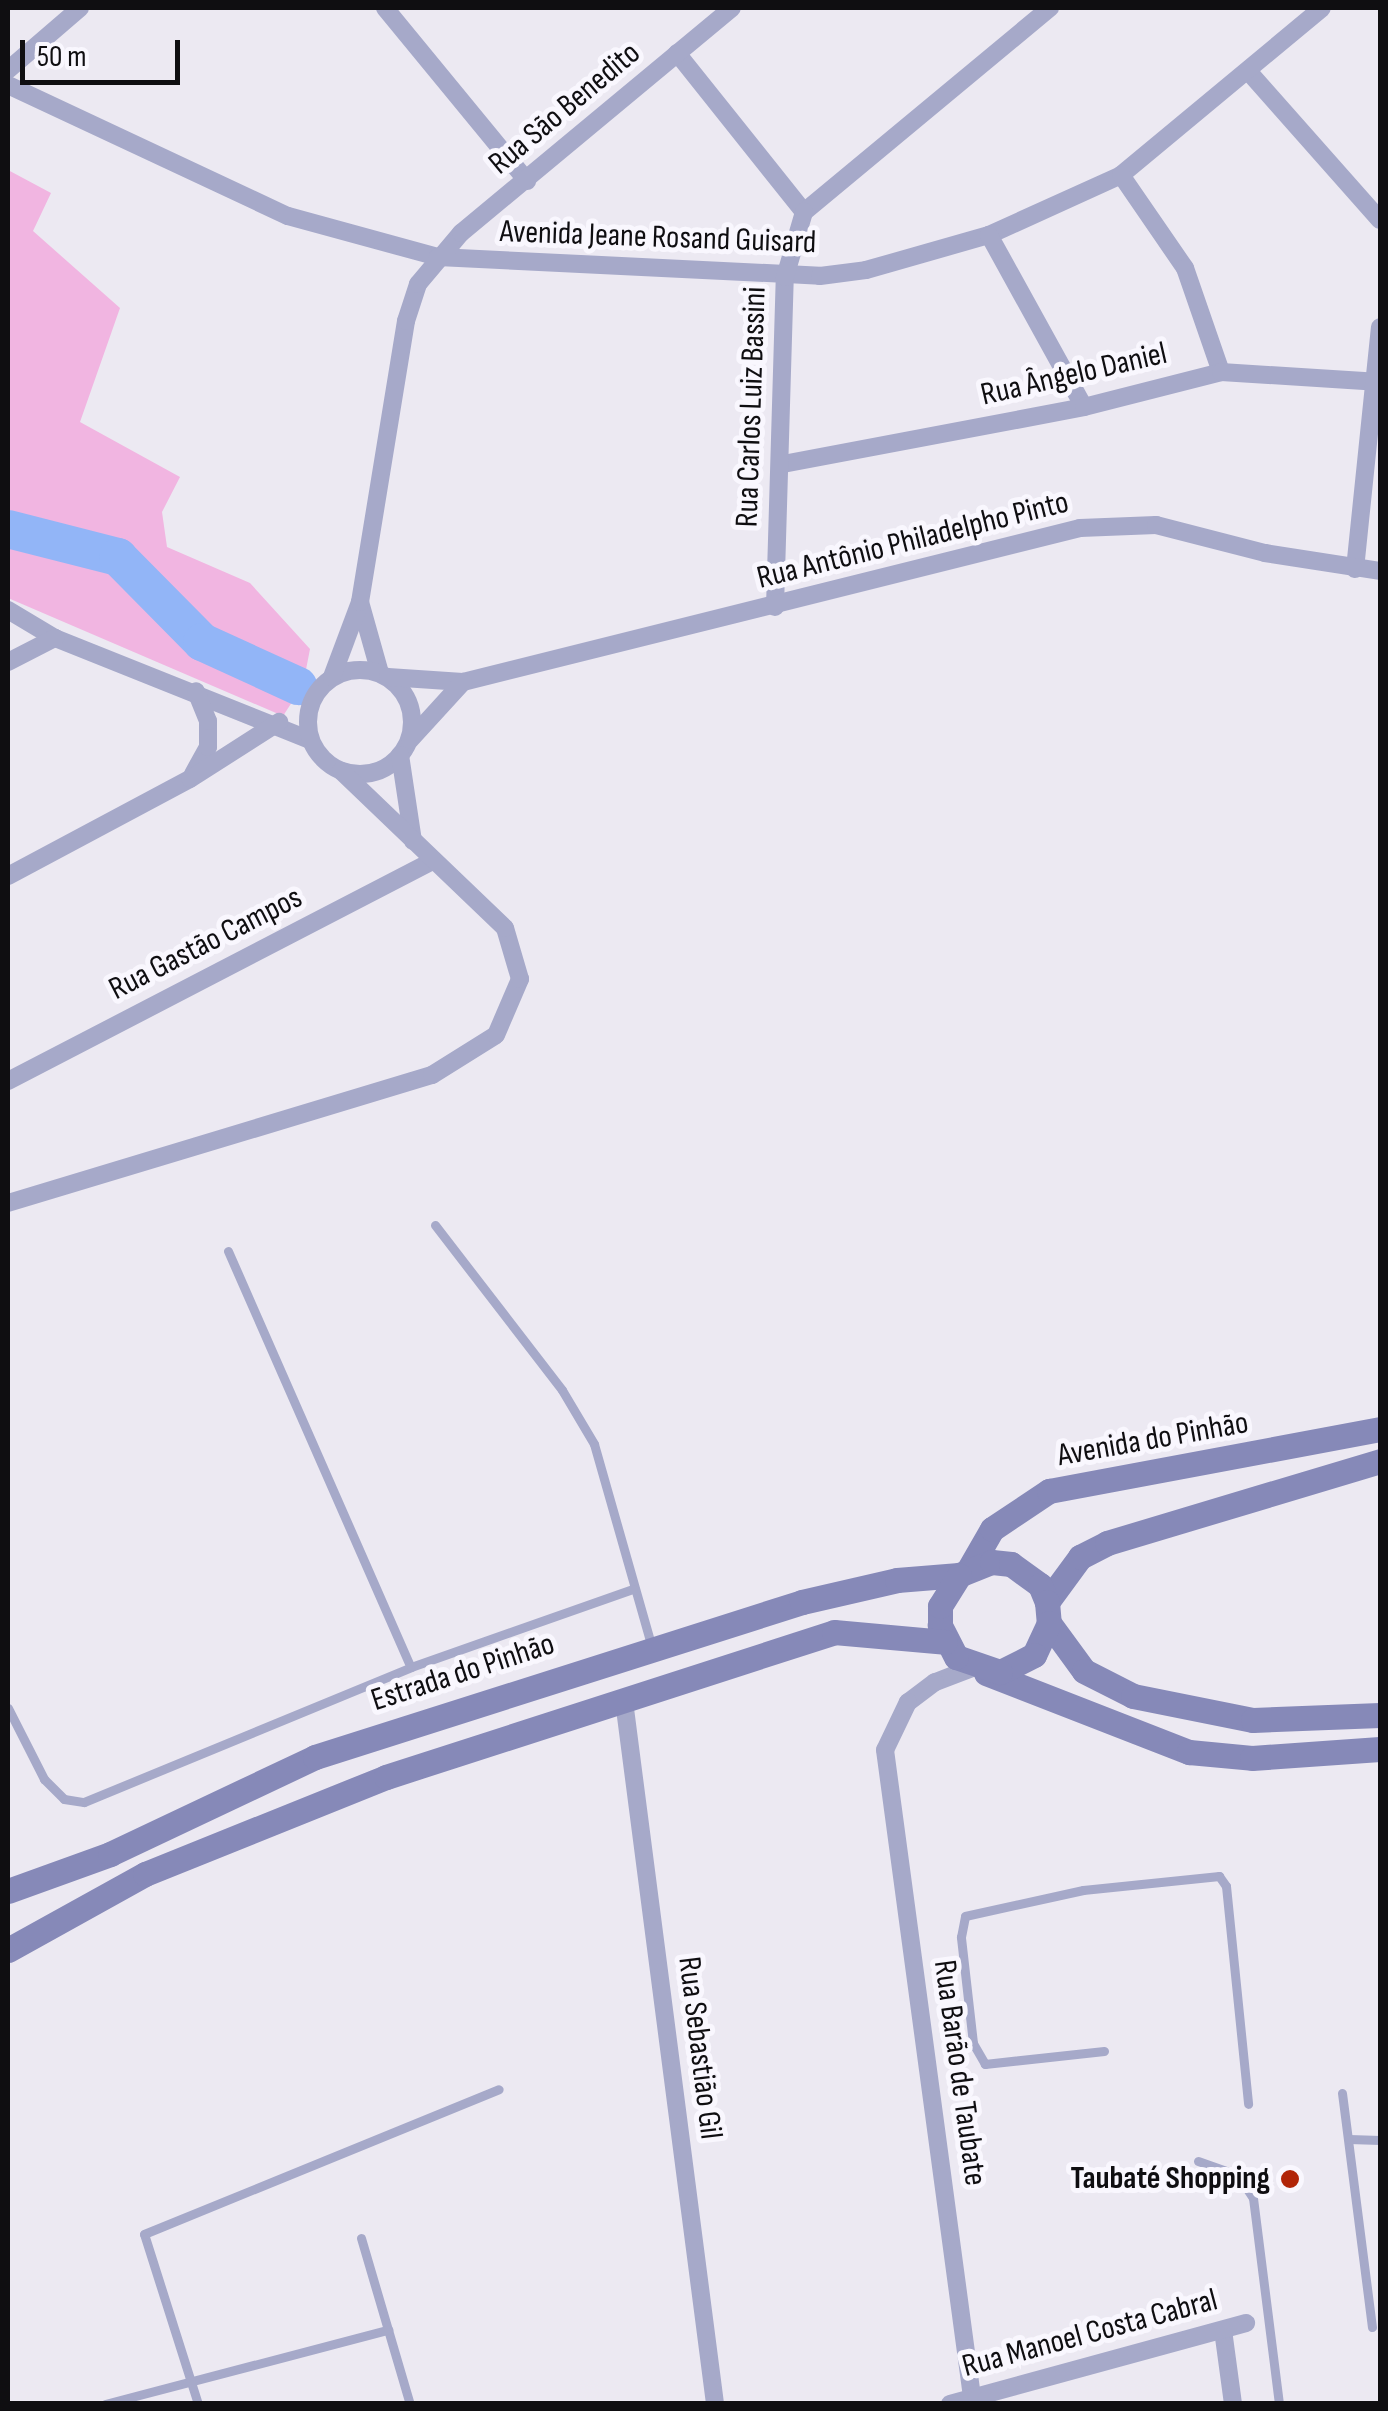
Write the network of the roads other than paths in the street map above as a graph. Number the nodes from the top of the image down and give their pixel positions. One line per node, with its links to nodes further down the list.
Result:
1 (80, 8): 7 (street)
2 (732, 8): 6 (street, Rua São Benedito)
3 (1050, 8): 12 (street)
4 (1312, 10): 8 (street, Avenida Jeane Rosand Guisard)
5 (394, 11): 11 (street)
6 (677, 54): 11 (street, Rua São Benedito); 12 (street)
7 (8, 70)
8 (1248, 71): 10 (street, Avenida Jeane Rosand Guisard); 13 (street)
9 (8, 84): 15 (street, Avenida Jeane Rosand Guisard)
10 (1120, 175): 14 (street, Avenida Jeane Rosand Guisard); 18 (street)
11 (528, 181): 15 (street, Rua São Benedito)
12 (804, 212): 16 (street, Rua Carlos Luiz Bassini)
13 (1380, 220)
14 (989, 234): 16 (street, Avenida Jeane Rosand Guisard); 20 (street)
15 (438, 257): 16 (street, Avenida Jeane Rosand Guisard); 24 (street, Rua São Benedito)
16 (785, 277): 21 (street, Rua Carlos Luiz Bassini)
17 (1380, 327): 19 (street)
18 (1221, 372): 19 (street, Rua Ângelo Daniel); 20 (street, Rua Ângelo Daniel)
19 (1377, 381): 22 (street)
20 (1084, 408): 21 (street, Rua Ângelo Daniel)
21 (782, 464): 25 (street, Rua Carlos Luiz Bassini)
22 (1355, 569): 23 (street, Rua Antônio Philadelpho Pinto); 25 (street, Rua Antônio Philadelpho Pinto)
23 (1380, 571)
24 (360, 602): 29 (street); 30 (street)
25 (775, 607): 31 (street, Rua Antônio Philadelpho Pinto)
26 (8, 610): 27 (street)
27 (56, 638): 28 (street); 32 (street)
28 (8, 662)
29 (384, 675): 30 (street); 31 (street, Rua Antônio Philadelpho Pinto); 35 (street)
30 (332, 678): 34 (street)
31 (464, 682): 35 (street)
32 (196, 691): 33 (street); 37 (street)
33 (279, 722): 34 (street); 37 (street)
34 (310, 740): 36 (street)
35 (404, 748): 36 (street); 38 (street)
36 (341, 771): 38 (street)
37 (190, 779): 40 (street)
38 (412, 841): 39 (street)
39 (432, 861): 41 (street, Rua Gastão Campos); 42 (street)
40 (8, 876)
41 (8, 1081)
42 (9, 1196)
43 (436, 1224): 48 (lane)
44 (228, 1250): 52 (lane)
45 (1380, 1429): 47 (street, Avenida do Pinhão)
46 (1380, 1461): 49 (street)
47 (964, 1572): 49 (street); 50 (street); 51 (street, Estrada do Pinhão)
48 (633, 1589): 51 (lane); 52 (lane)
49 (1048, 1613): 53 (street); 56 (street)
50 (945, 1642): 53 (street); 54 (street)
51 (652, 1647): 58 (street, Estrada do Pinhão)
52 (411, 1667): 55 (lane)
53 (976, 1669): 57 (street); 73 (street, Rua Barão de Taubate)
54 (624, 1701): 59 (street); 77 (street, Rua Sebastião Gil)
55 (8, 1708)
56 (1380, 1715)
57 (1380, 1749)
58 (8, 1892)
59 (8, 1950)
60 (1104, 2051): 63 (lane)
61 (499, 2089): 72 (lane)
62 (1342, 2093): 64 (lane)
63 (1248, 2104)
64 (1349, 2139): 65 (lane); 69 (lane)
65 (1380, 2140)
66 (1198, 2161): 80 (lane)
67 (360, 2238): 70 (lane)
68 (1246, 2323): 71 (street, Rua Manoel Costa Cabral)
69 (1372, 2326)
70 (388, 2330): 72 (lane); 76 (lane)
71 (1223, 2330): 73 (street, Rua Manoel Costa Cabral); 79 (street)
72 (193, 2385): 74 (lane); 75 (lane)
73 (973, 2400): 78 (street, Rua Manoel Costa Cabral)
74 (105, 2404)
75 (198, 2404)
76 (410, 2404)
77 (715, 2404)
78 (950, 2404)
79 (1232, 2404)
80 (1279, 2404)

